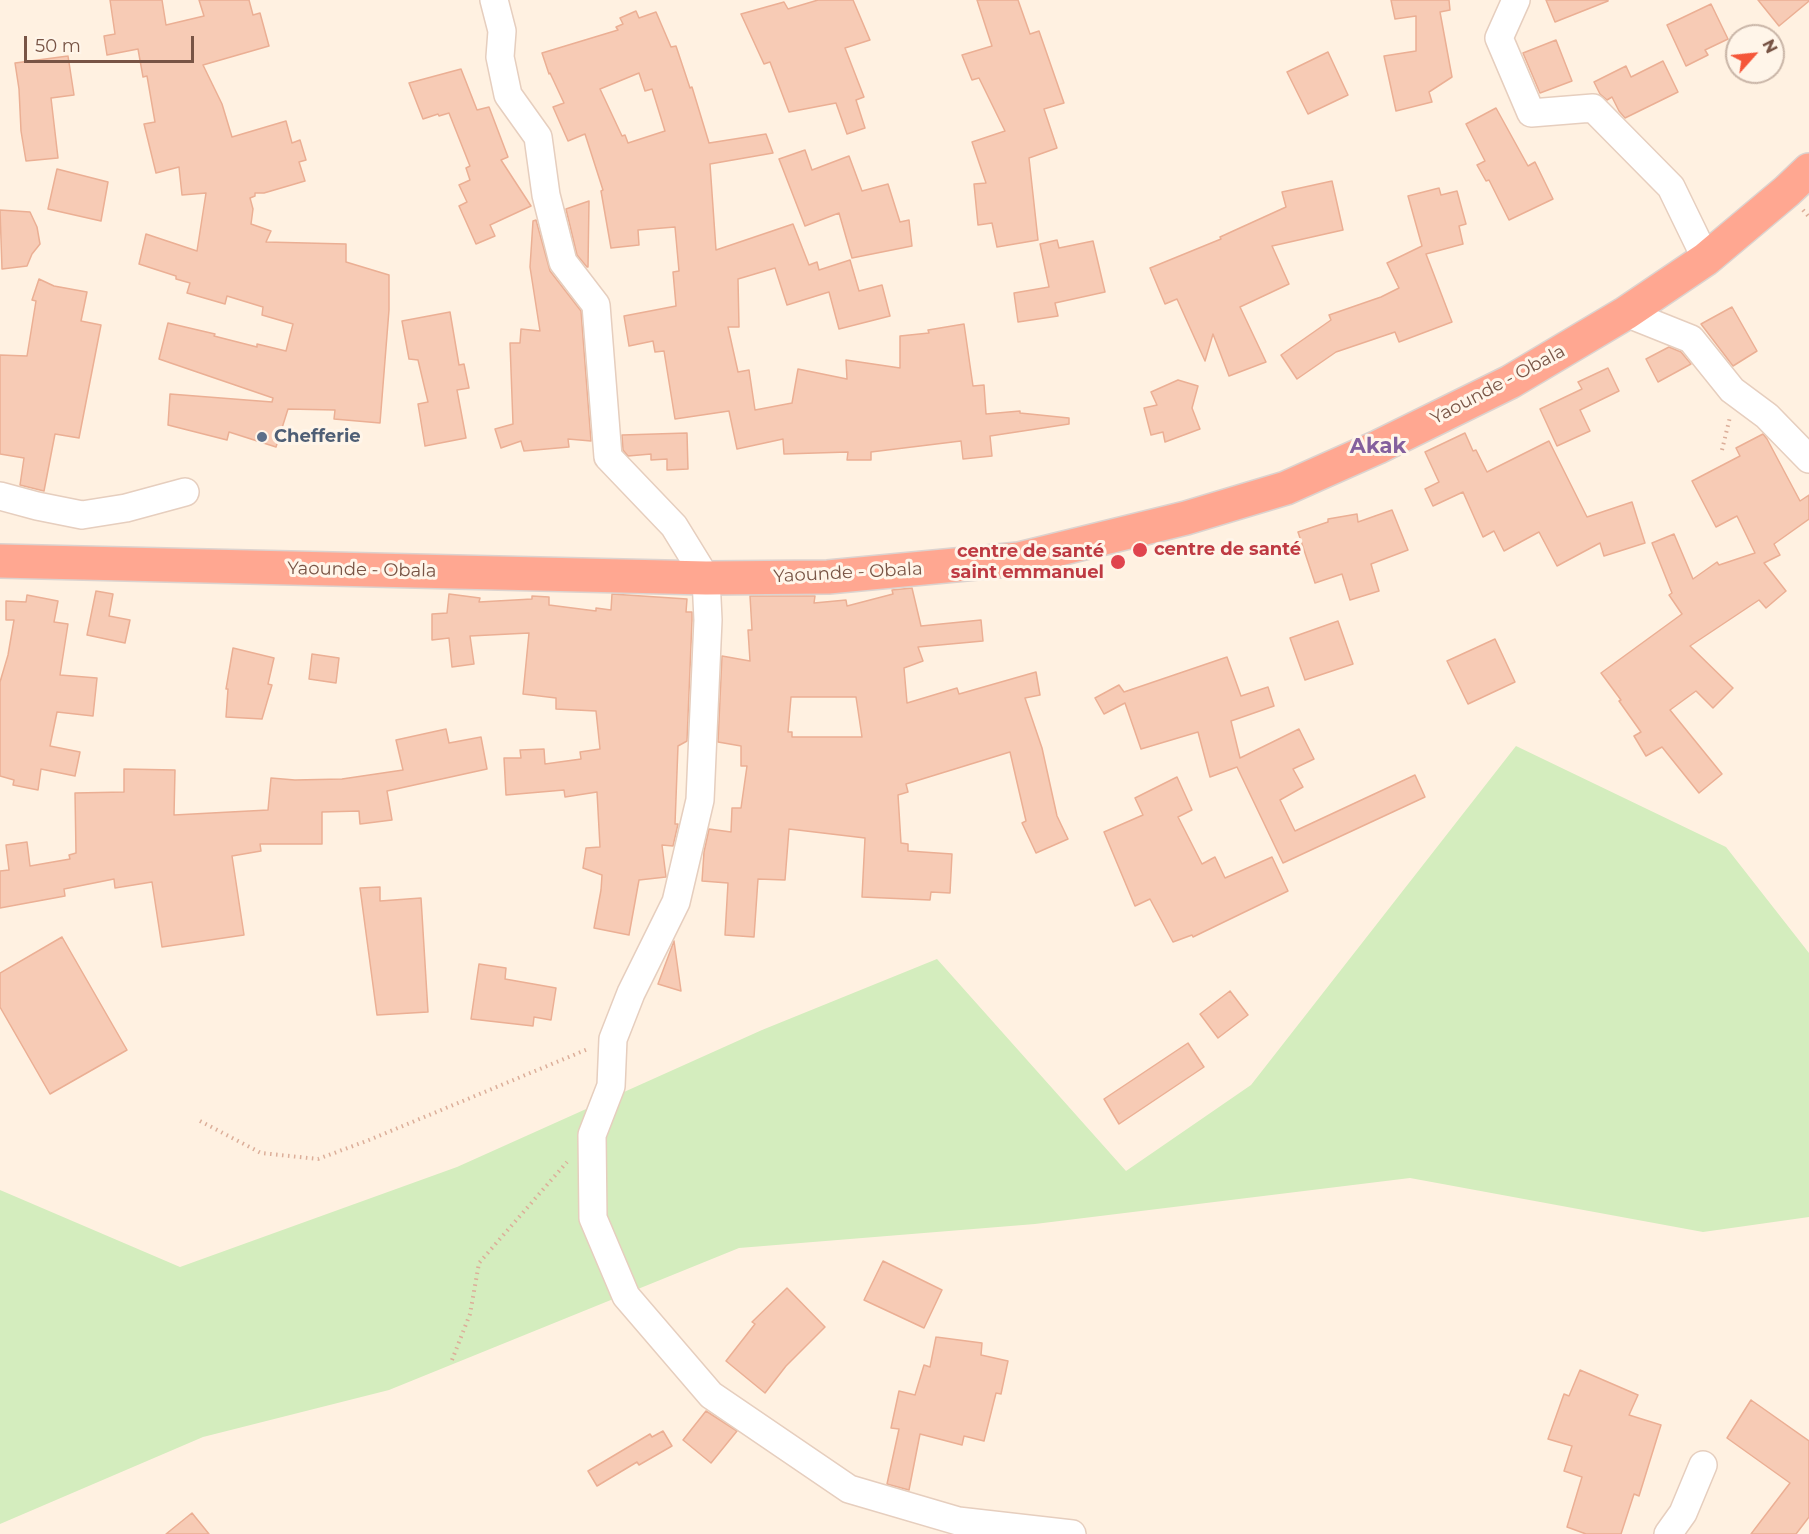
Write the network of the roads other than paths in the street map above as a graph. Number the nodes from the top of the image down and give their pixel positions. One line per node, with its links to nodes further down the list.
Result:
1 (494, 0): 10 (street)
2 (1516, 0): 4 (street)
3 (1809, 170): 4 (highway, Yaounde - Obala)
4 (1706, 259): 5 (highway, Yaounde - Obala)
5 (1626, 314): 6 (street); 10 (highway, Yaounde - Obala)
6 (1809, 459)
7 (185, 492): 8 (street)
8 (0, 496)
9 (0, 561): 10 (highway, Yaounde - Obala)
10 (706, 578): 12 (street)
11 (1702, 1465): 13 (street)
12 (1072, 1534)
13 (1668, 1534)

